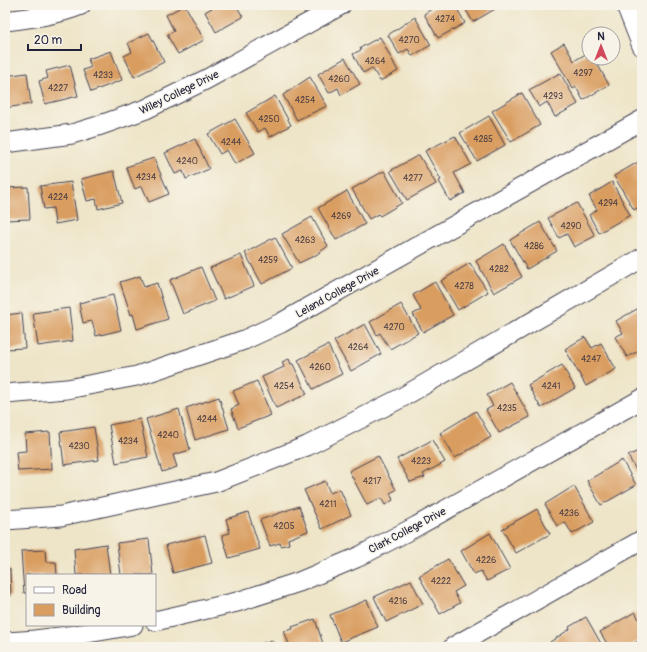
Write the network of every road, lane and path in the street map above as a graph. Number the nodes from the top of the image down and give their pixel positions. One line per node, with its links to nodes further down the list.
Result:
1 (81, 5): 4 (street)
2 (341, 5): 7 (street, Wiley College Drive)
3 (626, 5): 5 (street)
4 (5, 21)
5 (642, 46)
6 (642, 120): 9 (street, Leland College Drive)
7 (5, 144)
8 (642, 258): 11 (street)
9 (5, 394)
10 (642, 399): 13 (street, Clark College Drive)
11 (5, 520)
12 (642, 540): 16 (street)
13 (156, 621)
14 (128, 626): 15 (street)
15 (5, 642)
16 (453, 647)

